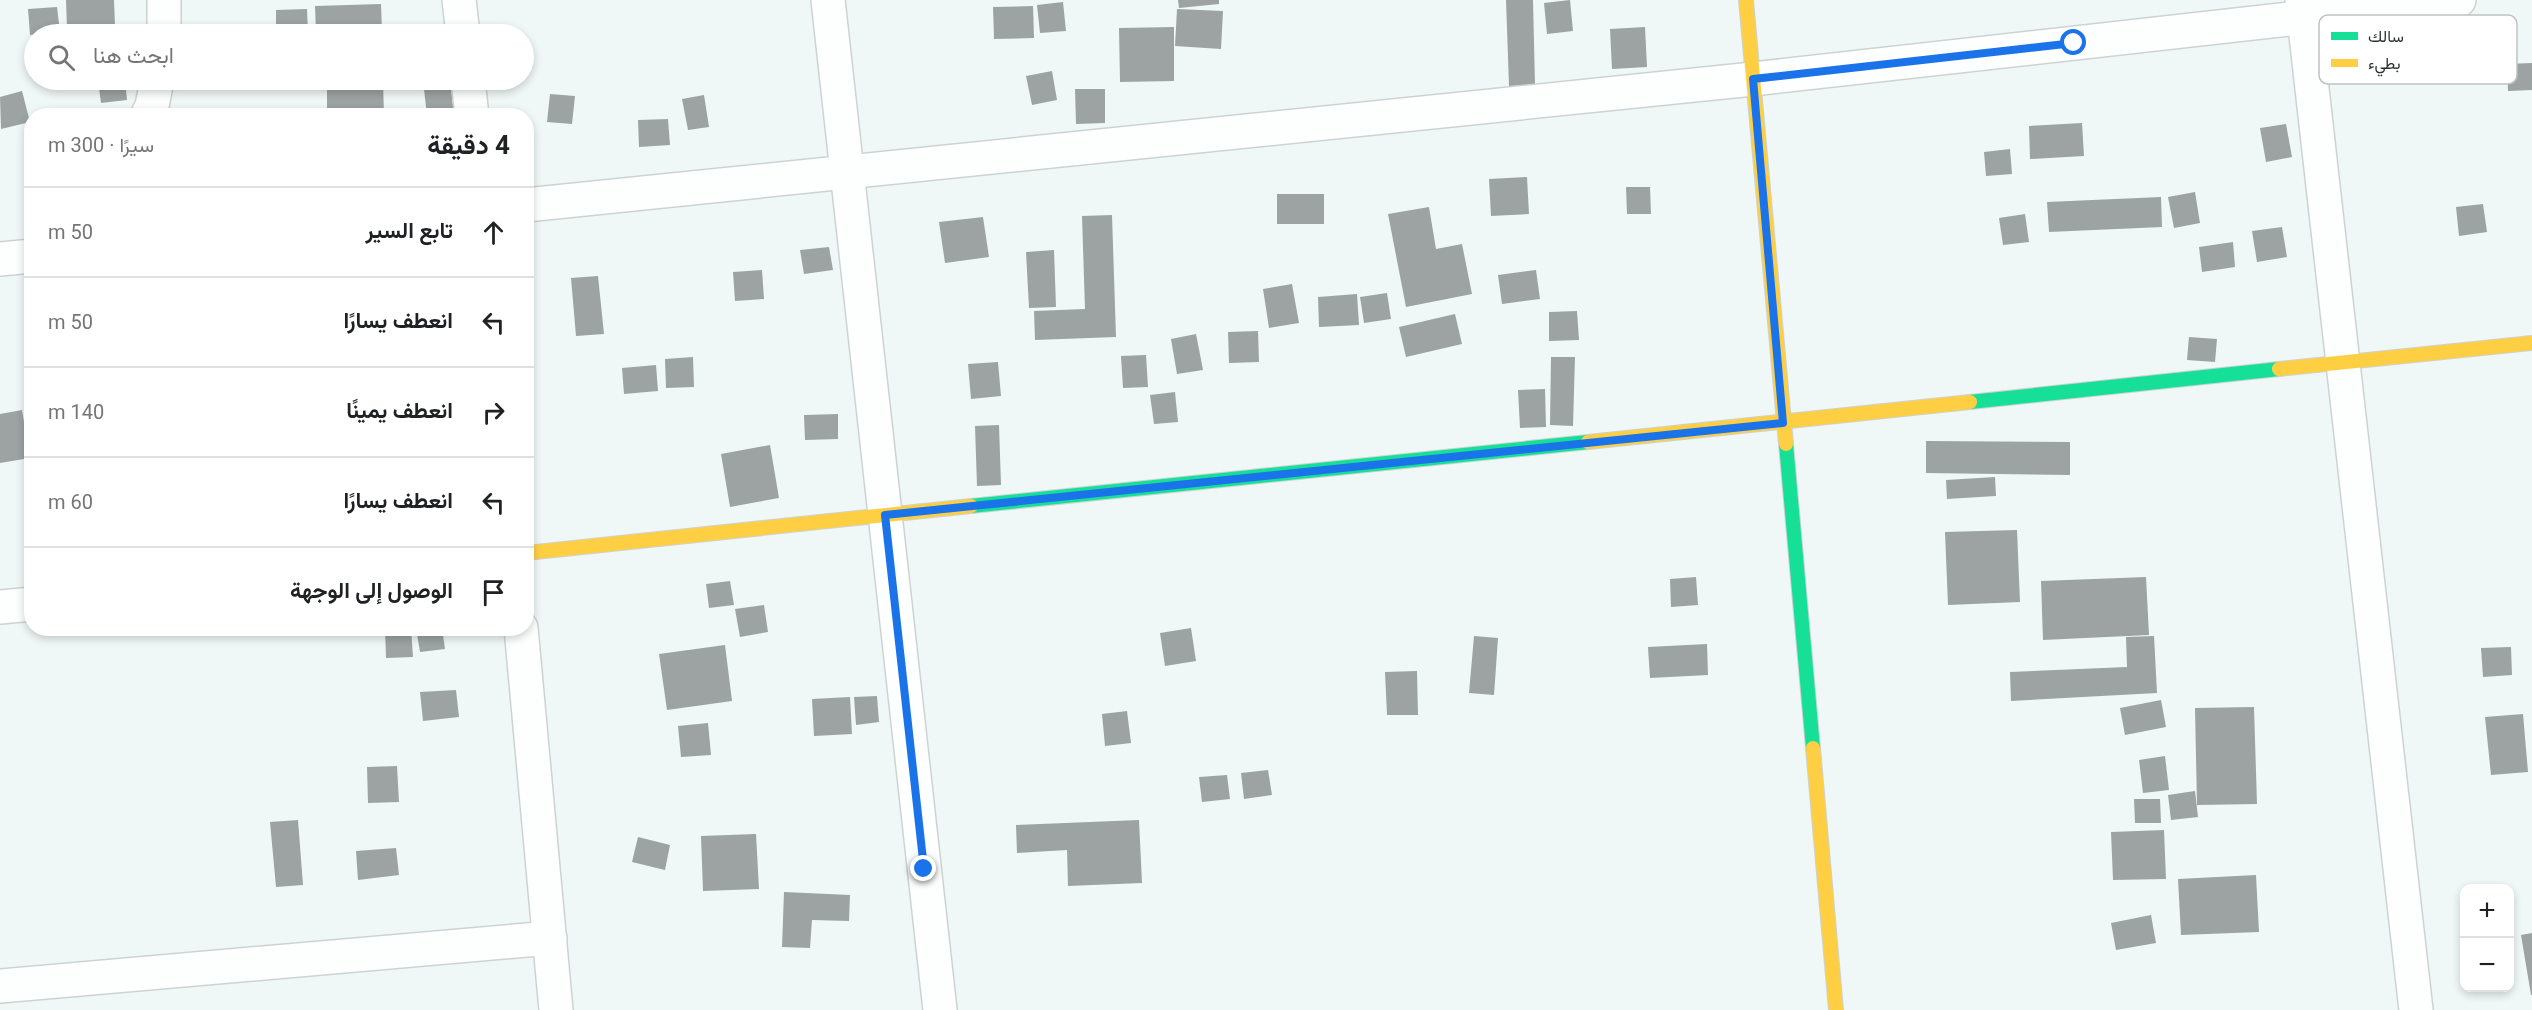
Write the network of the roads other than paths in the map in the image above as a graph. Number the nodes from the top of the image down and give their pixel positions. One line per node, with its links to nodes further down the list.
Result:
1 (164, 0): 7 (street)
2 (459, 0): 8 (street)
3 (828, 0): 14 (street)
4 (1746, 0): 9 (street)
5 (2459, 0): 6 (street)
6 (2303, 9): 9 (street); 19 (street)
7 (164, 24)
8 (462, 24)
9 (1753, 79): 14 (street); 20 (street)
10 (155, 90): 12 (street)
11 (469, 90): 13 (street)
12 (151, 108)
13 (471, 108)
14 (848, 172): 15 (street); 21 (street)
15 (534, 204)
16 (24, 257): 17 (street)
17 (0, 259)
18 (2532, 343): 19 (street)
19 (2343, 363): 20 (street); 31 (street)
20 (1783, 423): 21 (street); 30 (street)
21 (885, 515): 22 (street); 29 (street)
22 (534, 552)
23 (24, 605): 24 (street)
24 (0, 607)
25 (522, 636): 26 (street)
26 (550, 938): 27 (street); 28 (street)
27 (0, 986)
28 (556, 1010)
29 (940, 1010)
30 (1836, 1010)
31 (2416, 1010)

